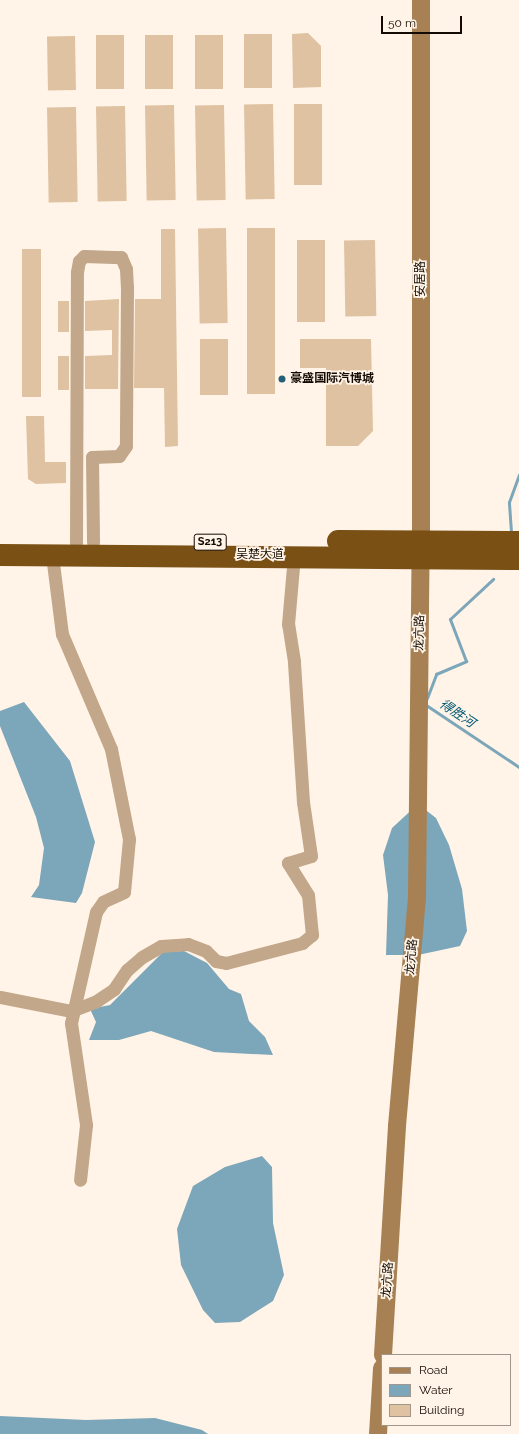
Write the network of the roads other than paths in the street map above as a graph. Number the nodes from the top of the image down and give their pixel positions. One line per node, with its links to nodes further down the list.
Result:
1 (421, 0): 5 (street, 安居路)
2 (0, 542): 4 (highway, 吴楚大道 / S213)
3 (519, 542): 6 (highway, 吴楚大道 / S213)
4 (84, 543): 4 (street); 5 (highway, 吴楚大道 / S213)
5 (420, 549): 6 (highway, 吴楚大道 / S213); 9 (highway, 吴楚大道 / S213); 14 (street, 龙亢路)
6 (465, 550): 10 (highway, 吴楚大道 / S213)
7 (0, 555): 8 (highway, 吴楚大道 / S213)
8 (52, 555): 9 (highway, 吴楚大道 / S213); 12 (street)
9 (294, 555): 12 (street)
10 (519, 559)
11 (0, 997): 12 (street)
12 (74, 1009): 13 (street)
13 (80, 1180)
14 (383, 1354)
15 (381, 1384): 16 (street)
16 (378, 1434)

